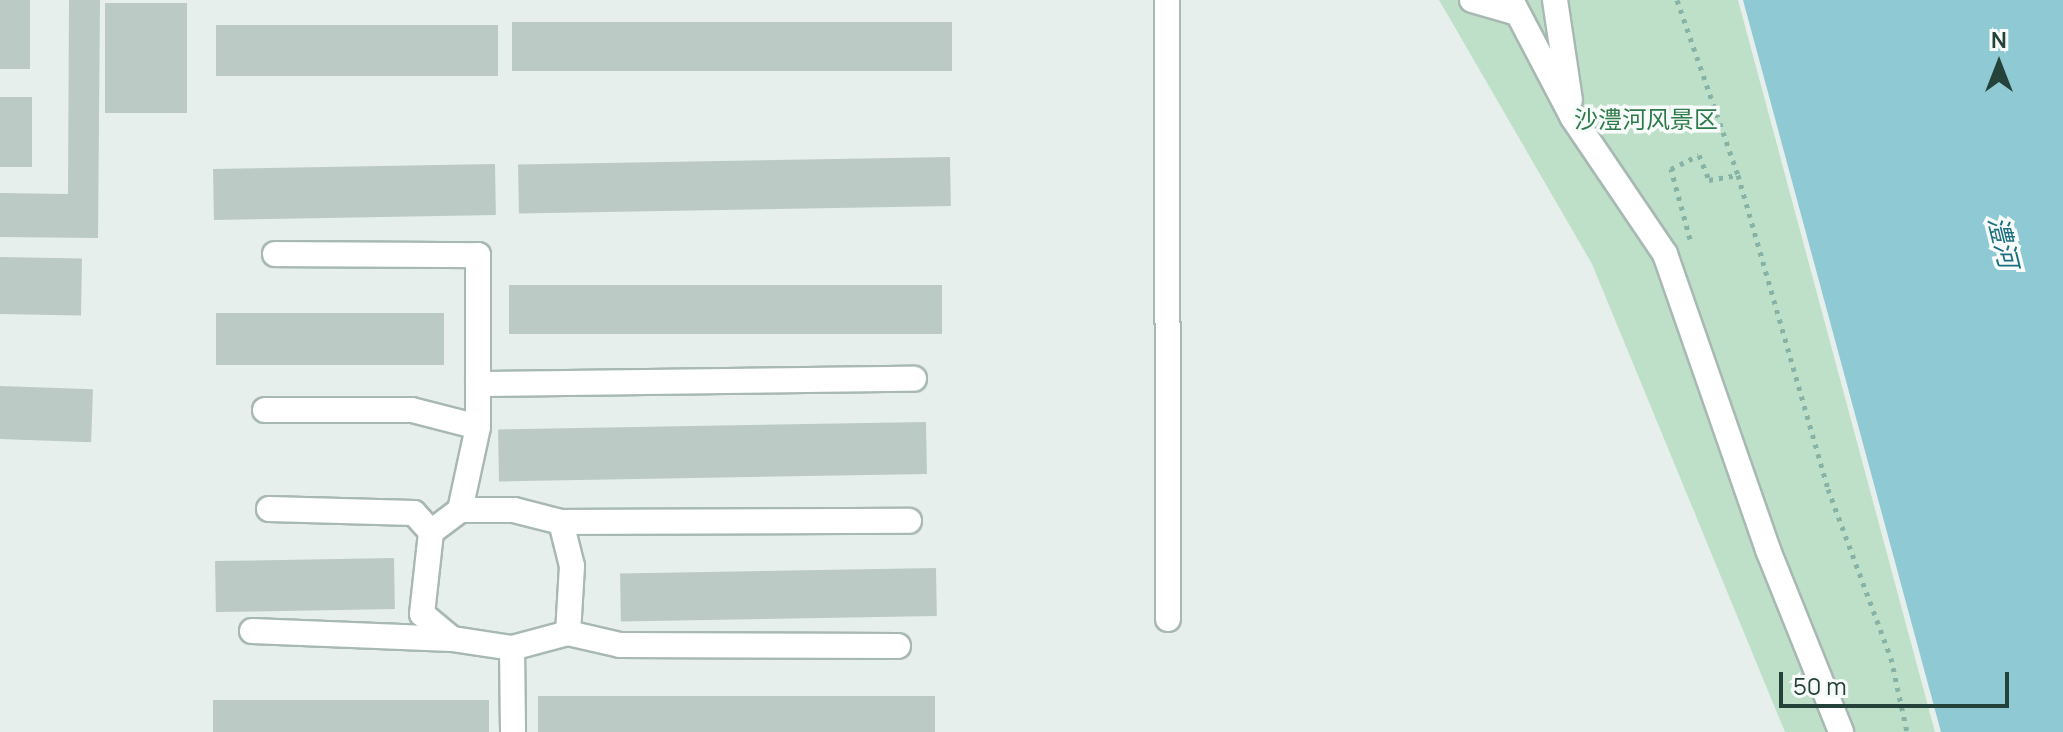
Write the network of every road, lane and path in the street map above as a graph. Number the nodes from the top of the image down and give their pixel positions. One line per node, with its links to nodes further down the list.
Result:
1 (1167, 0): 19 (street)
2 (1472, 0): 5 (street)
3 (1555, 0): 6 (street)
4 (1677, 0): 7 (path)
5 (1514, 7): 6 (street)
6 (1573, 118): 9 (street)
7 (1738, 175): 9 (path); 27 (path)
8 (275, 254): 11 (street)
9 (1665, 254): 26 (street)
10 (914, 379): 11 (street)
11 (478, 384): 13 (street)
12 (265, 410): 13 (street)
13 (478, 427): 15 (street)
14 (269, 509): 18 (street)
15 (460, 510): 17 (street); 18 (street)
16 (909, 521): 17 (street)
17 (561, 522): 21 (street)
18 (431, 532): 22 (street)
19 (1168, 619)
20 (252, 631): 22 (street)
21 (568, 633): 23 (street); 24 (street)
22 (452, 639): 24 (street)
23 (898, 646)
24 (512, 648): 25 (street)
25 (513, 732)
26 (1841, 732)
27 (1907, 732)

